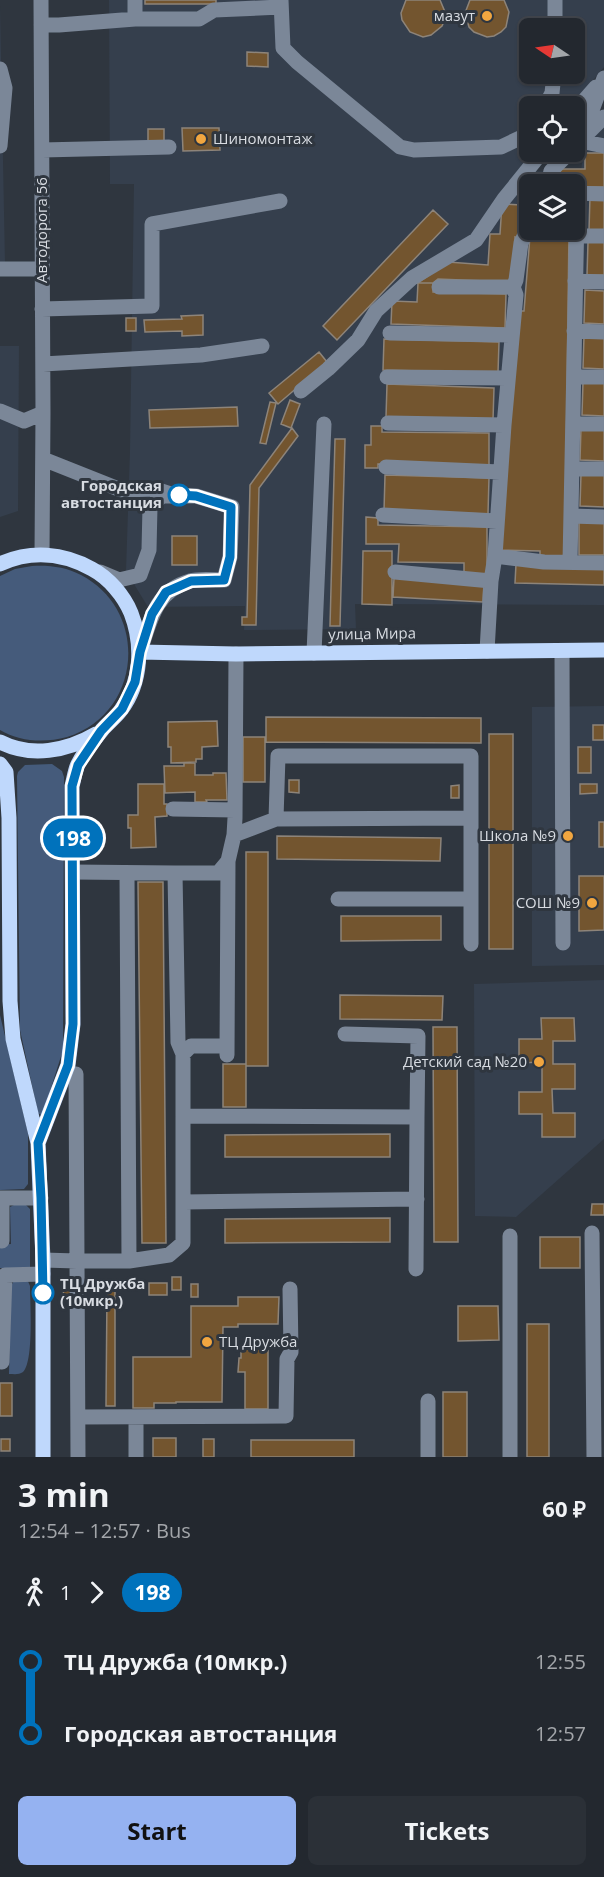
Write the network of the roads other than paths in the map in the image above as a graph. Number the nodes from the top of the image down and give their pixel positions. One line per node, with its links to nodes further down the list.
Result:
1 (41, 0): 7 (street, Автодорога 56)
2 (135, 0): 6 (street)
3 (555, 0): 5 (street)
4 (281, 4): 6 (street); 15 (street)
5 (555, 18)
6 (135, 19): 7 (street)
7 (41, 25): 19 (street, Автодорога 56)
8 (0, 69): 14 (street)
9 (603, 79): 10 (street); 12 (street)
10 (585, 99)
11 (604, 117): 13 (street)
12 (585, 123)
13 (585, 136)
14 (0, 138)
15 (519, 138)
16 (585, 145): 17 (street)
17 (604, 146)
18 (169, 147): 19 (street)
19 (42, 150): 31 (street, Автодорога 56)
20 (534, 162): 47 (street)
21 (560, 162): 22 (street)
22 (550, 174)
23 (585, 193): 24 (street)
24 (604, 194)
25 (280, 201): 36 (street)
26 (585, 236): 27 (street)
27 (604, 236)
28 (522, 240): 35 (street)
29 (576, 240): 32 (street)
30 (0, 269): 31 (street)
31 (42, 269): 36 (street, Автодорога 56)
32 (575, 281): 33 (street); 37 (street)
33 (604, 282)
34 (440, 287): 35 (street)
35 (513, 287): 40 (street)
36 (42, 309): 42 (street, Автодорога 56)
37 (574, 332): 38 (street); 44 (street)
38 (604, 332)
39 (390, 333): 40 (street)
40 (512, 335): 46 (street)
41 (262, 346): 42 (street)
42 (43, 364): 49 (street, Автодорога 56)
43 (387, 377): 46 (street)
44 (574, 377): 45 (street); 51 (street)
45 (604, 377)
46 (508, 378): 54 (street)
47 (301, 391)
48 (0, 411): 49 (street)
49 (43, 413): 55 (street, Автодорога 56)
50 (388, 423): 54 (street)
51 (573, 423): 53 (street); 57 (street)
52 (324, 424): 77 (street)
53 (604, 424)
54 (504, 425): 59 (street)
55 (43, 459): 60 (street); 65 (street)
56 (386, 467): 59 (street)
57 (572, 469): 58 (street); 62 (street)
58 (604, 469)
59 (500, 472): 64 (street)
60 (178, 495): 70 (street); 76 (street)
61 (384, 515): 64 (street)
62 (571, 516): 63 (street); 67 (street)
63 (604, 517)
64 (497, 521): 66 (street)
65 (42, 554): 69 (main road); 70 (main road)
66 (495, 556): 67 (street); 72 (street)
67 (570, 562): 68 (street)
68 (604, 563)
69 (0, 564)
70 (95, 570): 76 (main road)
71 (396, 572): 72 (street)
72 (491, 581): 74 (street)
73 (604, 650): 75 (main road, улица Мира)
74 (487, 651): 75 (main road, улица Мира); 77 (main road, улица Мира)
75 (562, 651): 95 (street)
76 (140, 652): 78 (main road, улица Мира); 79 (main road)
77 (314, 653): 78 (main road, улица Мира)
78 (236, 654): 83 (street)
79 (101, 731): 80 (main road); 89 (main road)
80 (0, 742)
81 (0, 764): 85 (main road)
82 (173, 809): 83 (street)
83 (236, 810): 87 (street)
84 (471, 818): 86 (street); 86 (street); 93 (street)
85 (4, 819): 94 (main road)
86 (276, 819): 87 (street)
87 (234, 835): 88 (street)
88 (228, 861): 91 (street); 98 (street)
89 (73, 873): 90 (street); 102 (main road)
90 (127, 873): 91 (street); 111 (street)
91 (175, 873): 98 (street)
92 (338, 898): 93 (street)
93 (471, 899): 96 (street)
94 (4, 903): 102 (main road)
95 (563, 943)
96 (471, 944)
97 (345, 1034): 101 (street)
98 (183, 1054): 100 (street)
99 (76, 1074): 110 (street)
100 (183, 1116): 101 (street); 106 (street)
101 (417, 1117): 105 (street)
102 (38, 1143): 104 (main road)
103 (1, 1198): 104 (street); 109 (street)
104 (41, 1198): 112 (main road)
105 (417, 1198): 106 (street); 113 (street)
106 (184, 1202): 111 (street)
107 (592, 1233): 125 (street)
108 (510, 1236): 124 (street)
109 (2, 1241)
110 (77, 1261): 111 (street); 112 (street); 119 (street)
111 (129, 1261)
112 (43, 1267): 114 (street); 120 (main road)
113 (416, 1269)
114 (2, 1275): 116 (street)
115 (290, 1289): 118 (street)
116 (2, 1362)
117 (428, 1401): 123 (street)
118 (136, 1417): 119 (street); 122 (street)
119 (78, 1418): 121 (street)
120 (43, 1457)
121 (78, 1457)
122 (136, 1457)
123 (428, 1457)
124 (510, 1457)
125 (594, 1457)

